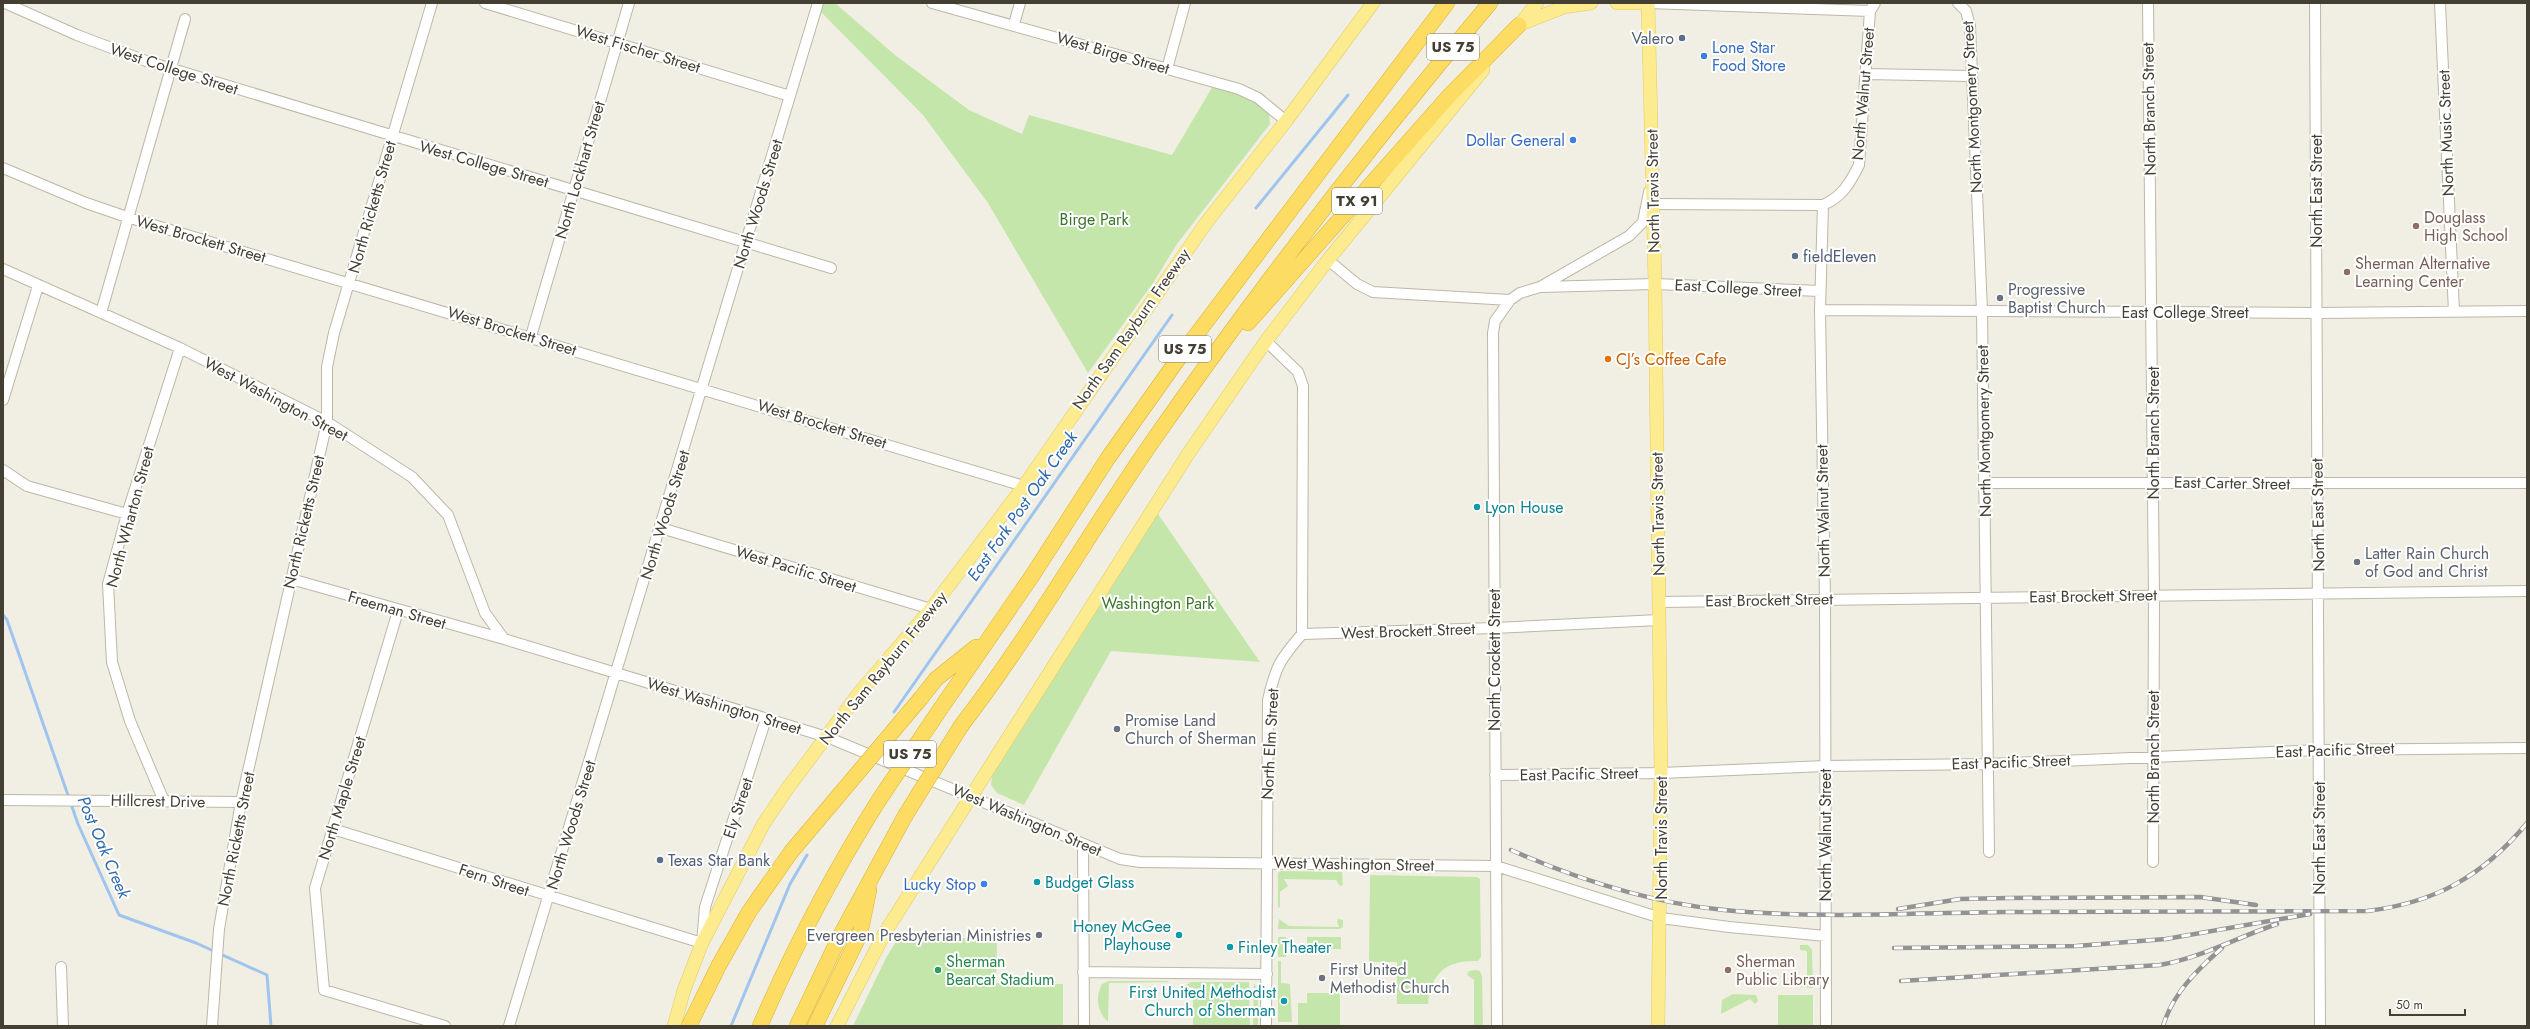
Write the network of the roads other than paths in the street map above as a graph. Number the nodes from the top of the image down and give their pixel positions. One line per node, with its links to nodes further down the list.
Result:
1 (5, 3): 25 (street, West College Street)
2 (432, 3): 31 (street, North Ricketts Street)
3 (485, 3): 24 (street, West Fischer Street)
4 (629, 3): 24 (street, North Lockhart Street)
5 (818, 3): 29 (street, North Woods Street)
6 (932, 3): 22 (street, West Birge Street)
7 (1020, 3): 22 (street)
8 (1185, 3): 26 (street)
9 (1373, 3): 30 (main road, North Sam Rayburn Freeway)
10 (1447, 3): 82 (highway, US 75)
11 (1490, 3): 58 (highway, US 75)
12 (1537, 3): 23 (main road)
13 (1591, 3): 23 (main road)
14 (1617, 3): 15 (main road)
15 (1648, 3): 20 (street); 33 (main road, North Travis Street)
16 (1958, 3): 28 (street, North Montgomery Street)
17 (2148, 3): 50 (street, North Branch Street)
18 (2315, 3): 54 (street, North East Street)
19 (2440, 3): 52 (street, North Music Street)
20 (1872, 7): 27 (street, North Walnut Street)
21 (185, 20): 25 (street)
22 (1014, 24): 26 (street, West Birge Street)
23 (1519, 25): 39 (main road); 58 (highway, TX 91)
24 (618, 43): 29 (street, West Fischer Street); 34 (street, North Lockhart Street)
25 (171, 69): 31 (street, West College Street); 37 (street)
26 (1167, 69): 30 (street, West Birge Street)
27 (1866, 74): 28 (street); 36 (street, North Walnut Street)
28 (1971, 76): 49 (street, North Montgomery Street)
29 (790, 96): 38 (street, North Woods Street)
30 (1286, 121): 67 (main road, North Sam Rayburn Freeway)
31 (393, 137): 34 (street, West College Street); 42 (street, North Ricketts Street)
32 (3, 168): 37 (street, West Brockett Street)
33 (1653, 177): 35 (main road, North Travis Street); 45 (street)
34 (574, 191): 38 (street, West College Street); 55 (street, North Lockhart Street)
35 (1654, 204): 36 (street); 43 (main road, North Travis Street)
36 (1823, 205): 46 (street, North Walnut Street)
37 (127, 217): 42 (street, West Brockett Street); 53 (street)
38 (746, 243): 40 (street, West College Street); 59 (street, North Woods Street)
39 (1328, 260): 47 (street); 56 (main road)
40 (830, 268)
41 (3, 269): 44 (street, West Washington Street)
42 (350, 282): 55 (street, West Brockett Street); 61 (street, North Ricketts Street)
43 (1655, 284): 45 (street); 46 (street, East College Street); 76 (main road, North Travis Street)
44 (38, 286): 53 (street, West Washington Street); 60 (street)
45 (1540, 288): 47 (street)
46 (1820, 292): 48 (street, North Walnut Street)
47 (1510, 300): 80 (street, North Crockett Street)
48 (1820, 310): 49 (street, East College Street); 75 (street, North Walnut Street)
49 (1982, 311): 50 (street, East College Street); 63 (street, North Montgomery Street)
50 (2152, 311): 54 (street, East College Street); 64 (street, North Branch Street)
51 (2527, 311): 52 (street, East College Street)
52 (2454, 312): 54 (street, East College Street)
53 (101, 313): 57 (street, West Washington Street)
54 (2317, 313): 66 (street, North East Street)
55 (531, 336): 59 (street, West Brockett Street)
56 (1266, 341): 81 (street); 94 (main road)
57 (180, 348): 61 (street, West Washington Street); 68 (street, North Wharton Street)
58 (1197, 380): 104 (highway, US 75, bridge)
59 (702, 388): 67 (street, West Brockett Street); 69 (street, North Woods Street)
60 (3, 400)
61 (327, 422): 70 (street, North Ricketts Street); 83 (street, West Washington Street)
62 (3, 470): 68 (street)
63 (1986, 483): 64 (street, East Carter Street); 74 (street, North Montgomery Street)
64 (2152, 483): 66 (street, East Carter Street); 73 (street, North Branch Street)
65 (2527, 483): 66 (street, East Carter Street)
66 (2317, 484): 72 (street, North East Street)
67 (1024, 486): 77 (main road, North Sam Rayburn Freeway)
68 (128, 514): 96 (street, North Wharton Street)
69 (661, 528): 77 (street, West Pacific Street); 84 (street, North Woods Street)
70 (291, 579): 78 (street, Freeman Street); 97 (street, North Ricketts Street)
71 (2527, 591): 72 (street, East Brockett Street)
72 (2319, 593): 73 (street, East Brockett Street); 88 (street, North East Street)
73 (2154, 596): 74 (street, East Brockett Street); 89 (street, North Branch Street)
74 (1986, 597): 75 (street, East Brockett Street); 90 (street, North Montgomery Street)
75 (1824, 598): 76 (street, East Brockett Street); 91 (street, North Walnut Street)
76 (1659, 602): 79 (main road, North Travis Street)
77 (931, 609): 86 (main road, North Sam Rayburn Freeway)
78 (398, 611): 83 (street, Freeman Street); 98 (street, North Maple Street)
79 (1659, 620): 80 (street, West Brockett Street); 92 (main road, North Travis Street)
80 (1494, 628): 81 (street, West Brockett Street); 93 (street, North Crockett Street)
81 (1302, 634): 102 (street, North Elm Street)
82 (988, 638): 117 (highway, bridge); 118 (highway, US 75, bridge)
83 (504, 639): 84 (street, West Washington Street)
84 (617, 673): 85 (street, West Washington Street); 105 (street, North Woods Street)
85 (766, 719): 86 (street, West Washington Street); 108 (street, Ely Street)
86 (826, 738): 94 (street, West Washington Street); 108 (main road, North Sam Rayburn Freeway)
87 (2527, 748): 88 (street, East Pacific Street)
88 (2320, 750): 89 (street, East Pacific Street); 127 (street, North East Street)
89 (2153, 758): 90 (street, East Pacific Street); 101 (street, North Branch Street)
90 (1988, 764): 91 (street, East Pacific Street); 100 (street, North Montgomery Street)
91 (1824, 766): 92 (street, East Pacific Street); 107 (street, North Walnut Street)
92 (1661, 773): 93 (street, East Pacific Street); 106 (main road, North Travis Street)
93 (1494, 775): 103 (street, North Crockett Street)
94 (972, 796): 99 (street, West Washington Street); 121 (main road)
95 (3, 800): 96 (street, Hillcrest Drive)
96 (164, 801): 97 (street, Hillcrest Drive)
97 (241, 802): 113 (street, North Ricketts Street)
98 (333, 829): 105 (street, Fern Street); 114 (street, North Maple Street)
99 (1083, 845): 102 (street, West Washington Street); 110 (street)
100 (1989, 852)
101 (2153, 862)
102 (1266, 863): 103 (street, West Washington Street); 111 (street, North Elm Street)
103 (1496, 866): 106 (street, West Washington Street); 124 (street, North Crockett Street)
104 (873, 873): 119 (highway, US 75); 120 (highway)
105 (549, 898): 108 (street, Fern Street); 115 (street, North Woods Street)
106 (1661, 918): 107 (street, West Washington Street); 125 (main road, North Travis Street)
107 (1826, 936): 126 (street, North Walnut Street)
108 (702, 943): 116 (main road, North Sam Rayburn Freeway)
109 (61, 967): 112 (street)
110 (1083, 972): 111 (street); 122 (street)
111 (1266, 974): 123 (street, North Elm Street)
112 (63, 1026)
113 (212, 1026)
114 (445, 1026)
115 (509, 1026)
116 (674, 1026)
117 (689, 1026)
118 (760, 1026)
119 (797, 1026)
120 (815, 1026)
121 (837, 1026)
122 (1084, 1026)
123 (1266, 1026)
124 (1496, 1026)
125 (1658, 1026)
126 (1826, 1026)
127 (2320, 1026)

